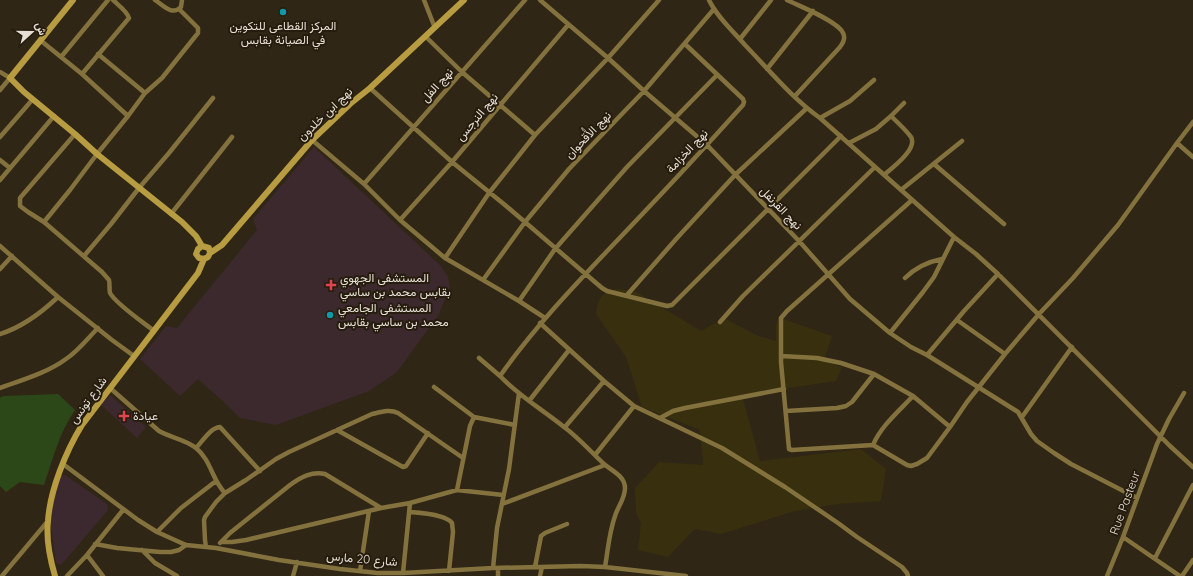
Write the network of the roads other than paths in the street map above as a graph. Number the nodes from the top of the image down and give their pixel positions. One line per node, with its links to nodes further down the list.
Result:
1 (73, 0): 21 (street)
2 (108, 0): 24 (street)
3 (112, 0): 23 (street)
4 (155, 0): 14 (street)
5 (182, 0): 14 (street)
6 (424, 0): 18 (street)
7 (464, 0): 18 (street, نهج ابن خلدون)
8 (525, 0): 28 (street, نهج الفل)
9 (540, 0): 17 (street, نهج القرنفل)
10 (659, 0): 25 (street)
11 (709, 0): 15 (street)
12 (771, 0): 20 (street)
13 (787, 0): 16 (street)
14 (179, 9): 36 (street)
15 (714, 9): 20 (street); 22 (street, نهج الأُقحوان)
16 (813, 11): 26 (street); 37 (street)
17 (568, 25): 25 (street, نهج القرنفل); 41 (street, نهج النرجس)
18 (435, 28): 19 (street, نهج ابن خلدون)
19 (426, 36): 28 (street); 33 (street, نهج ابن خلدون)
20 (740, 39): 26 (street)
21 (40, 40): 24 (street); 31 (street)
22 (685, 44): 30 (street, نهج الخزامة); 35 (street, نهج الأُقحوان)
23 (98, 54): 29 (street); 36 (street)
24 (61, 57): 29 (street)
25 (608, 58): 35 (street, نهج القرنفل); 51 (street)
26 (767, 69): 37 (street)
27 (0, 72): 31 (street)
28 (462, 72): 41 (street); 49 (street, نهج الفل)
29 (82, 74): 44 (street)
30 (717, 75): 46 (street); 59 (street, نهج الخزامة)
31 (10, 78): 34 (street); 39 (street)
32 (874, 80): 47 (street)
33 (370, 88): 49 (street); 55 (street, نهج ابن خلدون)
34 (0, 90)
35 (644, 91): 46 (street, نهج القرنفل); 79 (street, نهج الأُقحوان)
36 (145, 93): 44 (street)
37 (794, 96): 42 (street)
38 (213, 98): 71 (street)
39 (33, 99): 43 (street); 53 (street)
40 (904, 103): 45 (street)
41 (500, 104): 51 (street); 63 (street, نهج النرجس)
42 (807, 108): 47 (street); 67 (street)
43 (54, 116): 50 (street); 66 (street)
44 (128, 116): 60 (street)
45 (891, 116): 58 (street); 68 (street)
46 (675, 118): 59 (street, نهج القرنفل); 85 (street)
47 (820, 118): 52 (street)
48 (1193, 122): 57 (street)
49 (413, 127): 63 (street); 70 (street, نهج الفل)
50 (75, 134): 60 (street); 78 (street)
51 (535, 135): 73 (street)
52 (841, 136): 58 (street); 75 (street)
53 (0, 137)
54 (232, 137): 76 (street)
55 (312, 140): 70 (street); 86 (street, نهج ابن خلدون)
56 (962, 141): 64 (street)
57 (1177, 143): 61 (street); 101 (street)
58 (849, 144): 65 (street)
59 (707, 145): 67 (street, نهج القرنفل); 93 (street, نهج الخزامة)
60 (97, 154): 71 (street); 78 (street)
61 (1193, 157)
62 (0, 160): 66 (street)
63 (452, 162): 73 (street); 77 (street, نهج النرجس)
64 (934, 164): 72 (street); 80 (street)
65 (875, 167): 68 (street); 82 (street)
66 (10, 168): 69 (street)
67 (735, 175): 75 (street, نهج القرنفل); 98 (street)
68 (884, 175): 72 (street)
69 (0, 180)
70 (364, 184): 77 (street)
71 (139, 188): 76 (street); 88 (street)
72 (901, 190): 74 (street)
73 (490, 193): 79 (street); 89 (street)
74 (912, 200): 81 (street); 94 (street)
75 (768, 208): 82 (street, نهج القرنفل); 98 (street)
76 (171, 214): 84 (street)
77 (400, 220): 89 (street)
78 (44, 222): 88 (street)
79 (525, 222): 85 (street); 97 (street, نهج الأُقحوان)
80 (1004, 224)
81 (954, 237): 90 (street); 95 (street)
82 (799, 241): 94 (street, نهج القرنفل); 104 (street)
83 (0, 246): 87 (street)
84 (202, 246): 86 (street); 91 (street)
85 (555, 249): 93 (street); 100 (street)
86 (210, 253): 91 (street)
87 (12, 256): 92 (street); 99 (street)
88 (84, 256): 107 (street)
89 (445, 258): 97 (street)
90 (942, 259): 96 (street); 108 (street)
91 (204, 260): 107 (street, شارع تونس)
92 (0, 269)
93 (585, 274): 98 (street); 102 (street, نهج الخزامة)
94 (829, 274): 108 (street, نهج القرنفل); 115 (street)
95 (998, 274): 101 (street); 103 (street)
96 (905, 278)
97 (483, 280): 100 (street)
98 (627, 295)
99 (58, 297): 106 (street); 109 (street)
100 (519, 301): 102 (street)
101 (1039, 314): 110 (street); 112 (street)
102 (545, 318): 105 (street, نهج الخزامة)
103 (957, 320): 112 (street); 113 (street)
104 (720, 322)
105 (540, 323): 111 (street); 118 (street, نهج الخزامة)
106 (98, 328): 114 (street); 121 (street)
107 (154, 330): 114 (street, شارع تونس)
108 (890, 333): 113 (street, نهج القرنفل)
109 (0, 334)
110 (1072, 347): 132 (street); 139 (street)
111 (570, 350): 119 (street); 128 (street)
112 (1005, 354): 123 (street)
113 (927, 355): 123 (street, نهج القرنفل)
114 (134, 356): 122 (street, شارع تونس)
115 (781, 356): 117 (street); 124 (street)
116 (479, 358): 118 (street)
117 (874, 374): 127 (street); 130 (street)
118 (500, 376): 125 (street)
119 (604, 381): 129 (street); 135 (street)
120 (434, 387): 131 (street)
121 (0, 388)
122 (110, 388): 141 (street); 144 (street, شارع تونس)
123 (978, 388): 132 (street, نهج القرنفل); 136 (street)
124 (784, 389): 130 (street); 133 (street)
125 (519, 393): 128 (street); 134 (street)
126 (1184, 393): 139 (street, Rue Pasteur)
127 (913, 396): 136 (street); 140 (street)
128 (529, 401): 135 (street)
129 (634, 406): 133 (street); 142 (street)
130 (786, 411): 140 (street)
131 (474, 417): 134 (street); 143 (street)
132 (1022, 417): 153 (street)
133 (660, 418): 185 (street)
134 (516, 425): 152 (street)
135 (565, 427): 142 (street)
136 (950, 427): 140 (street)
137 (337, 430): 138 (street); 138 (street); 147 (street)
138 (428, 433): 143 (street)
139 (1160, 436): 146 (street); 153 (street, Rue Pasteur)
140 (873, 445)
141 (196, 448): 147 (street); 148 (street)
142 (595, 455): 145 (street)
143 (463, 458): 150 (street)
144 (62, 464): 157 (street, شارع 20 مارس); 160 (street, شارع تونس)
145 (606, 465): 155 (street); 176 (street)
146 (1193, 467)
147 (260, 471): 151 (street)
148 (216, 481): 151 (street); 162 (street)
149 (1193, 485): 171 (street)
150 (457, 490): 152 (street); 154 (street)
151 (225, 493): 167 (street)
152 (503, 495): 155 (street)
153 (1137, 498): 163 (street, Rue Pasteur)
154 (410, 503): 156 (street); 159 (street)
155 (502, 504): 177 (street)
156 (381, 508): 158 (street); 164 (street)
157 (123, 510): 162 (street, شارع 20 مارس); 165 (street)
158 (369, 511): 164 (street); 180 (street)
159 (409, 512): 181 (street); 182 (street)
160 (48, 521): 186 (street); 187 (street, شارع تونس)
161 (567, 524): 174 (street)
162 (157, 532): 166 (street, شارع 20 مارس)
163 (1123, 537): 171 (street); 195 (street, Rue Pasteur)
164 (220, 542): 168 (street)
165 (96, 544): 169 (street); 170 (street)
166 (186, 545): 167 (street, شارع 20 مارس); 169 (street)
167 (206, 547): 168 (street, شارع 20 مارس)
168 (216, 548): 173 (street, شارع 20 مارس)
169 (142, 550): 184 (street)
170 (87, 555): 188 (street); 189 (street)
171 (1155, 558): 196 (street)
172 (1193, 560): 196 (street)
173 (296, 562): 180 (street, شارع 20 مارس); 190 (street)
174 (535, 567): 175 (street, شارع 20 مارس); 178 (street, شارع 20 مارس)
175 (542, 567): 176 (street, شارع 20 مارس); 192 (street)
176 (605, 567): 179 (street, شارع 20 مارس)
177 (492, 568): 178 (street, شارع 20 مارس); 183 (street, شارع 20 مارس)
178 (498, 568): 191 (street)
179 (634, 570): 193 (street); 194 (street, شارع 20 مارس)
180 (360, 571): 182 (street, شارع 20 مارس)
181 (449, 571): 182 (street, شارع 20 مارس); 183 (street, شارع 20 مارس)
182 (403, 573)
183 (455, 573)
184 (174, 575)
185 (907, 575)
186 (2, 576)
187 (55, 576)
188 (67, 576)
189 (103, 576)
190 (293, 576)
191 (498, 576)
192 (540, 576)
193 (629, 576)
194 (686, 576)
195 (1107, 576)
196 (1181, 576)

